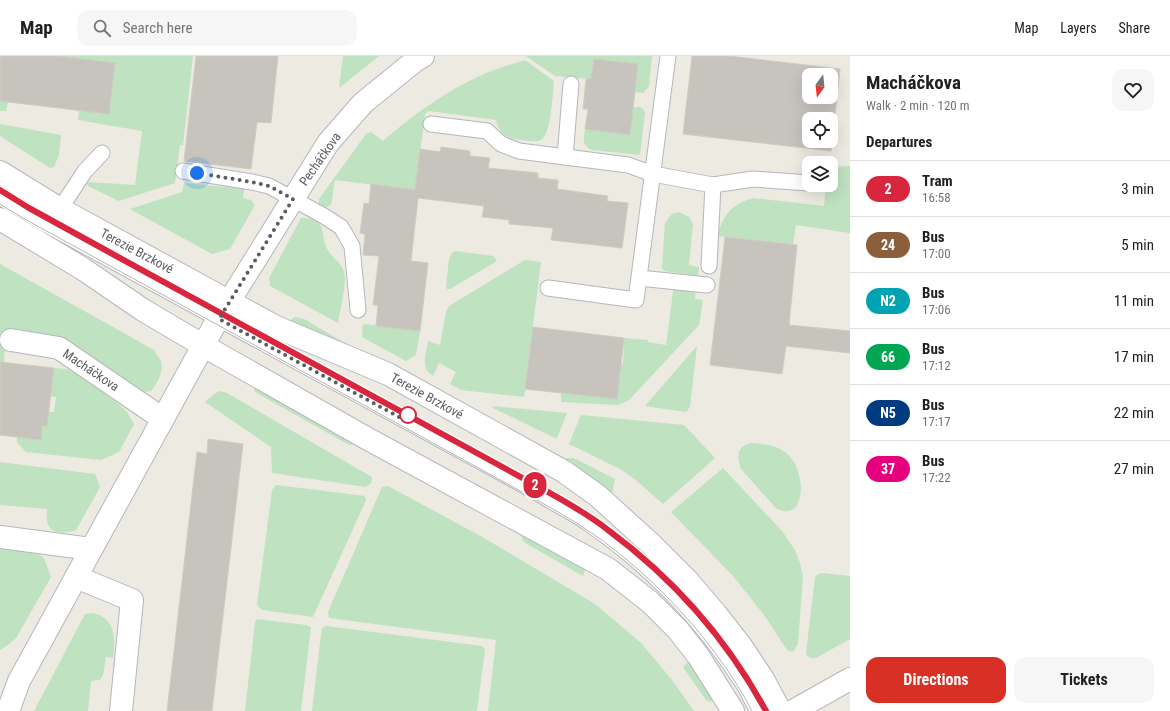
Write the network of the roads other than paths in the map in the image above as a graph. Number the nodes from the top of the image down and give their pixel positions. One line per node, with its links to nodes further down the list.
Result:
1 (423, 56): 13 (street, Pecháčkova)
2 (668, 56): 9 (lane)
3 (571, 84): 6 (lane)
4 (431, 124): 6 (lane)
5 (102, 153): 14 (lane)
6 (565, 157): 9 (lane)
7 (183, 171): 13 (lane)
8 (0, 172): 14 (street, Terezie Brzkové)
9 (653, 174): 11 (lane); 17 (lane)
10 (802, 182): 11 (lane)
11 (713, 186): 16 (lane)
12 (0, 197): 21 (lane, Terezie Brzkové)
13 (293, 199): 20 (lane); 21 (street, Pecháčkova)
14 (60, 209): 21 (street, Terezie Brzkové)
15 (0, 220): 23 (street)
16 (709, 266)
17 (639, 278): 18 (lane); 19 (lane)
18 (707, 285)
19 (548, 288)
20 (358, 310)
21 (221, 315): 23 (street); 33 (lane, Terezie Brzkové); 34 (street, Terezie Brzkové)
22 (11, 340): 24 (street, Macháčkova)
23 (204, 346): 24 (street); 32 (street)
24 (163, 419): 26 (street)
25 (0, 537): 26 (street)
26 (91, 549): 27 (street)
27 (76, 577): 29 (street); 31 (street)
28 (850, 679): 35 (street)
29 (9, 680): 30 (street)
30 (8, 711)
31 (121, 711)
32 (733, 711)
33 (758, 711)
34 (780, 711)
35 (793, 711)

